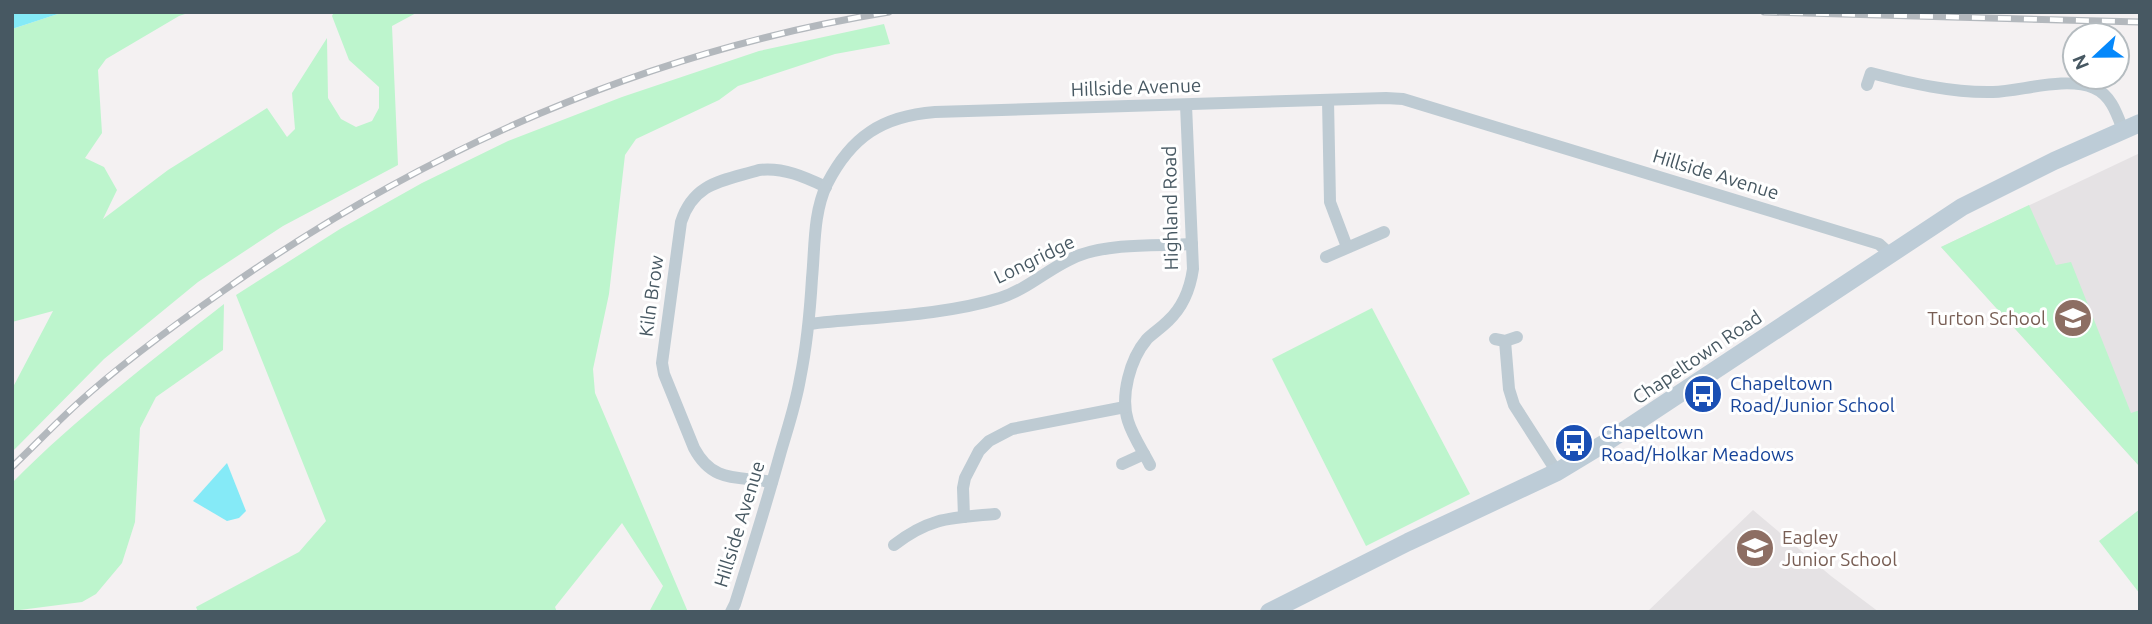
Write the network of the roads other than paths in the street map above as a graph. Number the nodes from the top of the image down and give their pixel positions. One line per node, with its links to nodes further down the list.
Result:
1 (1867, 85): 4 (street)
2 (1328, 100): 3 (street, Hillside Avenue); 8 (street); 9 (street, Hillside Avenue)
3 (1186, 104): 5 (street, Hillside Avenue); 7 (street, Highland Road)
4 (2131, 127): 9 (main road, Chapeltown Road)
5 (825, 187): 11 (street, Hillside Avenue); 16 (street, Kiln Brow)
6 (1384, 232): 8 (street)
7 (1192, 244): 11 (street, Longridge); 13 (street, Highland Road)
8 (1347, 247): 10 (street)
9 (1890, 254): 15 (main road, Chapeltown Road)
10 (1326, 257)
11 (809, 324): 16 (street, Hillside Avenue)
12 (1505, 339): 15 (street)
13 (1125, 407): 14 (street, Highland Road); 18 (street)
14 (1122, 464)
15 (1557, 472): 21 (main road, Chapeltown Road)
16 (772, 482): 20 (street, Hillside Avenue)
17 (995, 514): 18 (street)
18 (964, 517): 19 (street)
19 (894, 545)
20 (731, 612)
21 (1269, 612)

